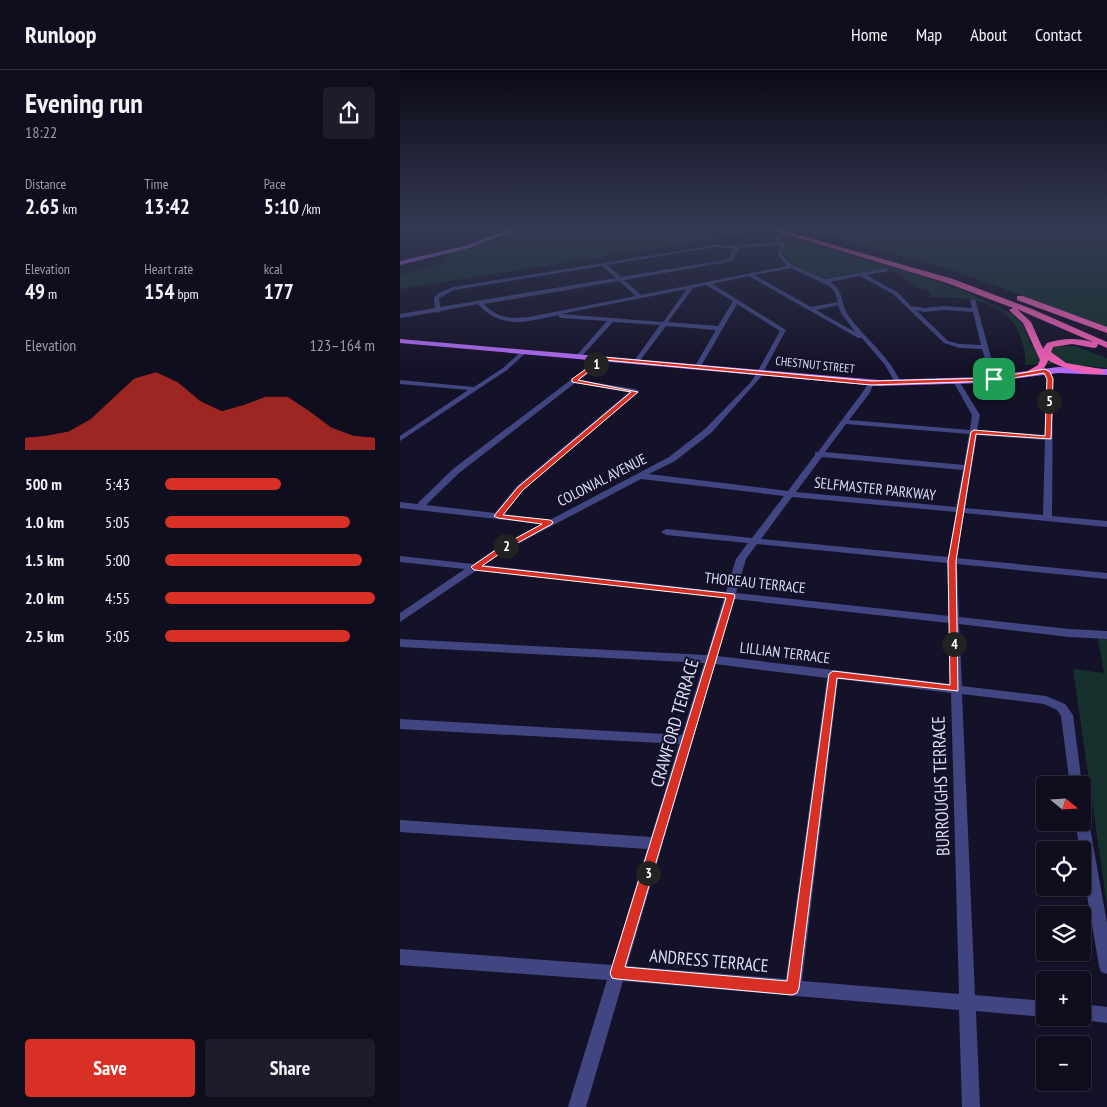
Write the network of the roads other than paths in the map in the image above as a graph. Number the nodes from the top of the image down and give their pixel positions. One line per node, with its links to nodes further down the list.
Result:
1 (542, 274): 24 (street)
2 (616, 274): 9 (street)
3 (647, 274): 9 (street)
4 (810, 274): 11 (street)
5 (928, 274): 10 (highway)
6 (950, 274): 13 (highway)
7 (750, 275): 12 (street); 21 (street)
8 (862, 275): 11 (street); 20 (street)
9 (621, 279): 15 (street); 18 (street)
10 (944, 279): 35 (highway); 47 (highway)
11 (824, 281): 19 (street)
12 (707, 283): 14 (street); 17 (street)
13 (977, 283): 31 (highway); 32 (highway)
14 (691, 287): 15 (street); 29 (street)
15 (640, 297): 26 (street)
16 (974, 300): 23 (street)
17 (736, 301): 30 (street); 45 (street, COLONIAL AVENUE)
18 (480, 303): 24 (street); 26 (street)
19 (840, 303): 21 (street); 33 (street)
20 (909, 307): 22 (street); 28 (street)
21 (811, 309): 33 (street)
22 (933, 309): 23 (street); 28 (street)
23 (976, 310): 36 (street)
24 (438, 311): 25 (street)
25 (400, 316)
26 (548, 316): 27 (street)
27 (612, 320): 29 (street); 40 (street)
28 (924, 322): 36 (street)
29 (664, 324): 30 (street); 42 (street)
30 (720, 328): 43 (street)
31 (1107, 330)
32 (1107, 336)
33 (866, 340): 53 (street)
34 (400, 341): 38 (main road, CHESTNUT STREET)
35 (1107, 345)
36 (985, 348): 48 (street)
37 (1107, 350): 39 (highway)
38 (525, 351): 40 (main road, CHESTNUT STREET); 54 (street)
39 (1046, 353): 44 (highway); 46 (highway)
40 (579, 356): 41 (main road, CHESTNUT STREET)
41 (603, 358): 42 (main road, CHESTNUT STREET); 49 (street)
42 (637, 361): 43 (main road, CHESTNUT STREET)
43 (698, 366): 45 (main road, CHESTNUT STREET)
44 (1045, 371): 46 (main road, CHESTNUT STREET); 47 (main road, CHESTNUT STREET); 57 (street)
45 (760, 372): 52 (main road, CHESTNUT STREET); 61 (street, COLONIAL AVENUE)
46 (1104, 372)
47 (1029, 374): 48 (main road, CHESTNUT STREET)
48 (994, 379): 51 (main road, CHESTNUT STREET)
49 (574, 381): 64 (street); 66 (street)
50 (400, 382): 54 (street)
51 (956, 382): 53 (main road, CHESTNUT STREET); 56 (street, BURROUGHS TERRACE)
52 (871, 383): 53 (main road, CHESTNUT STREET); 55 (street, CRAWFORD TERRACE)
53 (898, 384)
54 (475, 389): 58 (street)
55 (843, 422): 56 (street); 59 (street, CRAWFORD TERRACE)
56 (974, 432): 57 (street); 60 (street, BURROUGHS TERRACE)
57 (1048, 438): 67 (street)
58 (400, 440)
59 (818, 454): 60 (street); 62 (street, CRAWFORD TERRACE)
60 (968, 468): 65 (street, BURROUGHS TERRACE)
61 (641, 476): 62 (street, SELFMASTER PARKWAY); 68 (street, COLONIAL AVENUE)
62 (790, 494): 65 (street, SELFMASTER PARKWAY); 71 (street, CRAWFORD TERRACE)
63 (400, 505): 64 (street)
64 (419, 507): 66 (street)
65 (961, 511): 67 (street, SELFMASTER PARKWAY); 73 (street, BURROUGHS TERRACE)
66 (498, 516): 68 (street)
67 (1047, 519): 69 (street, SELFMASTER PARKWAY)
68 (550, 522): 74 (street, COLONIAL AVENUE)
69 (1107, 524)
70 (666, 532): 71 (street)
71 (754, 541): 73 (street); 76 (street, CRAWFORD TERRACE)
72 (400, 559): 74 (street, THOREAU TERRACE)
73 (952, 561): 75 (street); 78 (street, BURROUGHS TERRACE)
74 (474, 567): 76 (street, THOREAU TERRACE); 77 (street, COLONIAL AVENUE)
75 (1107, 576)
76 (731, 596): 78 (street, THOREAU TERRACE); 81 (street, CRAWFORD TERRACE)
77 (400, 618)
78 (954, 620): 79 (street, THOREAU TERRACE); 83 (street, BURROUGHS TERRACE)
79 (1107, 635)
80 (400, 643): 81 (street, LILLIAN TERRACE)
81 (712, 659): 82 (street, LILLIAN TERRACE); 85 (street, CRAWFORD TERRACE)
82 (833, 674): 83 (street, LILLIAN TERRACE); 93 (street)
83 (955, 689): 86 (street, LILLIAN TERRACE); 94 (street, BURROUGHS TERRACE)
84 (400, 724): 85 (street)
85 (688, 740): 89 (street, CRAWFORD TERRACE)
86 (1075, 776)
87 (400, 826): 89 (street)
88 (1084, 831): 91 (street)
89 (657, 844): 92 (street, CRAWFORD TERRACE)
90 (400, 957): 92 (street, ANDRESS TERRACE)
91 (1107, 966)
92 (617, 973): 93 (street, ANDRESS TERRACE); 98 (street, CRAWFORD TERRACE)
93 (792, 988): 94 (street, ANDRESS TERRACE)
94 (967, 1002): 95 (street, ANDRESS TERRACE); 99 (street, BURROUGHS TERRACE)
95 (1036, 1008)
96 (1091, 1013): 97 (street)
97 (1107, 1015)
98 (577, 1107)
99 (971, 1107)

